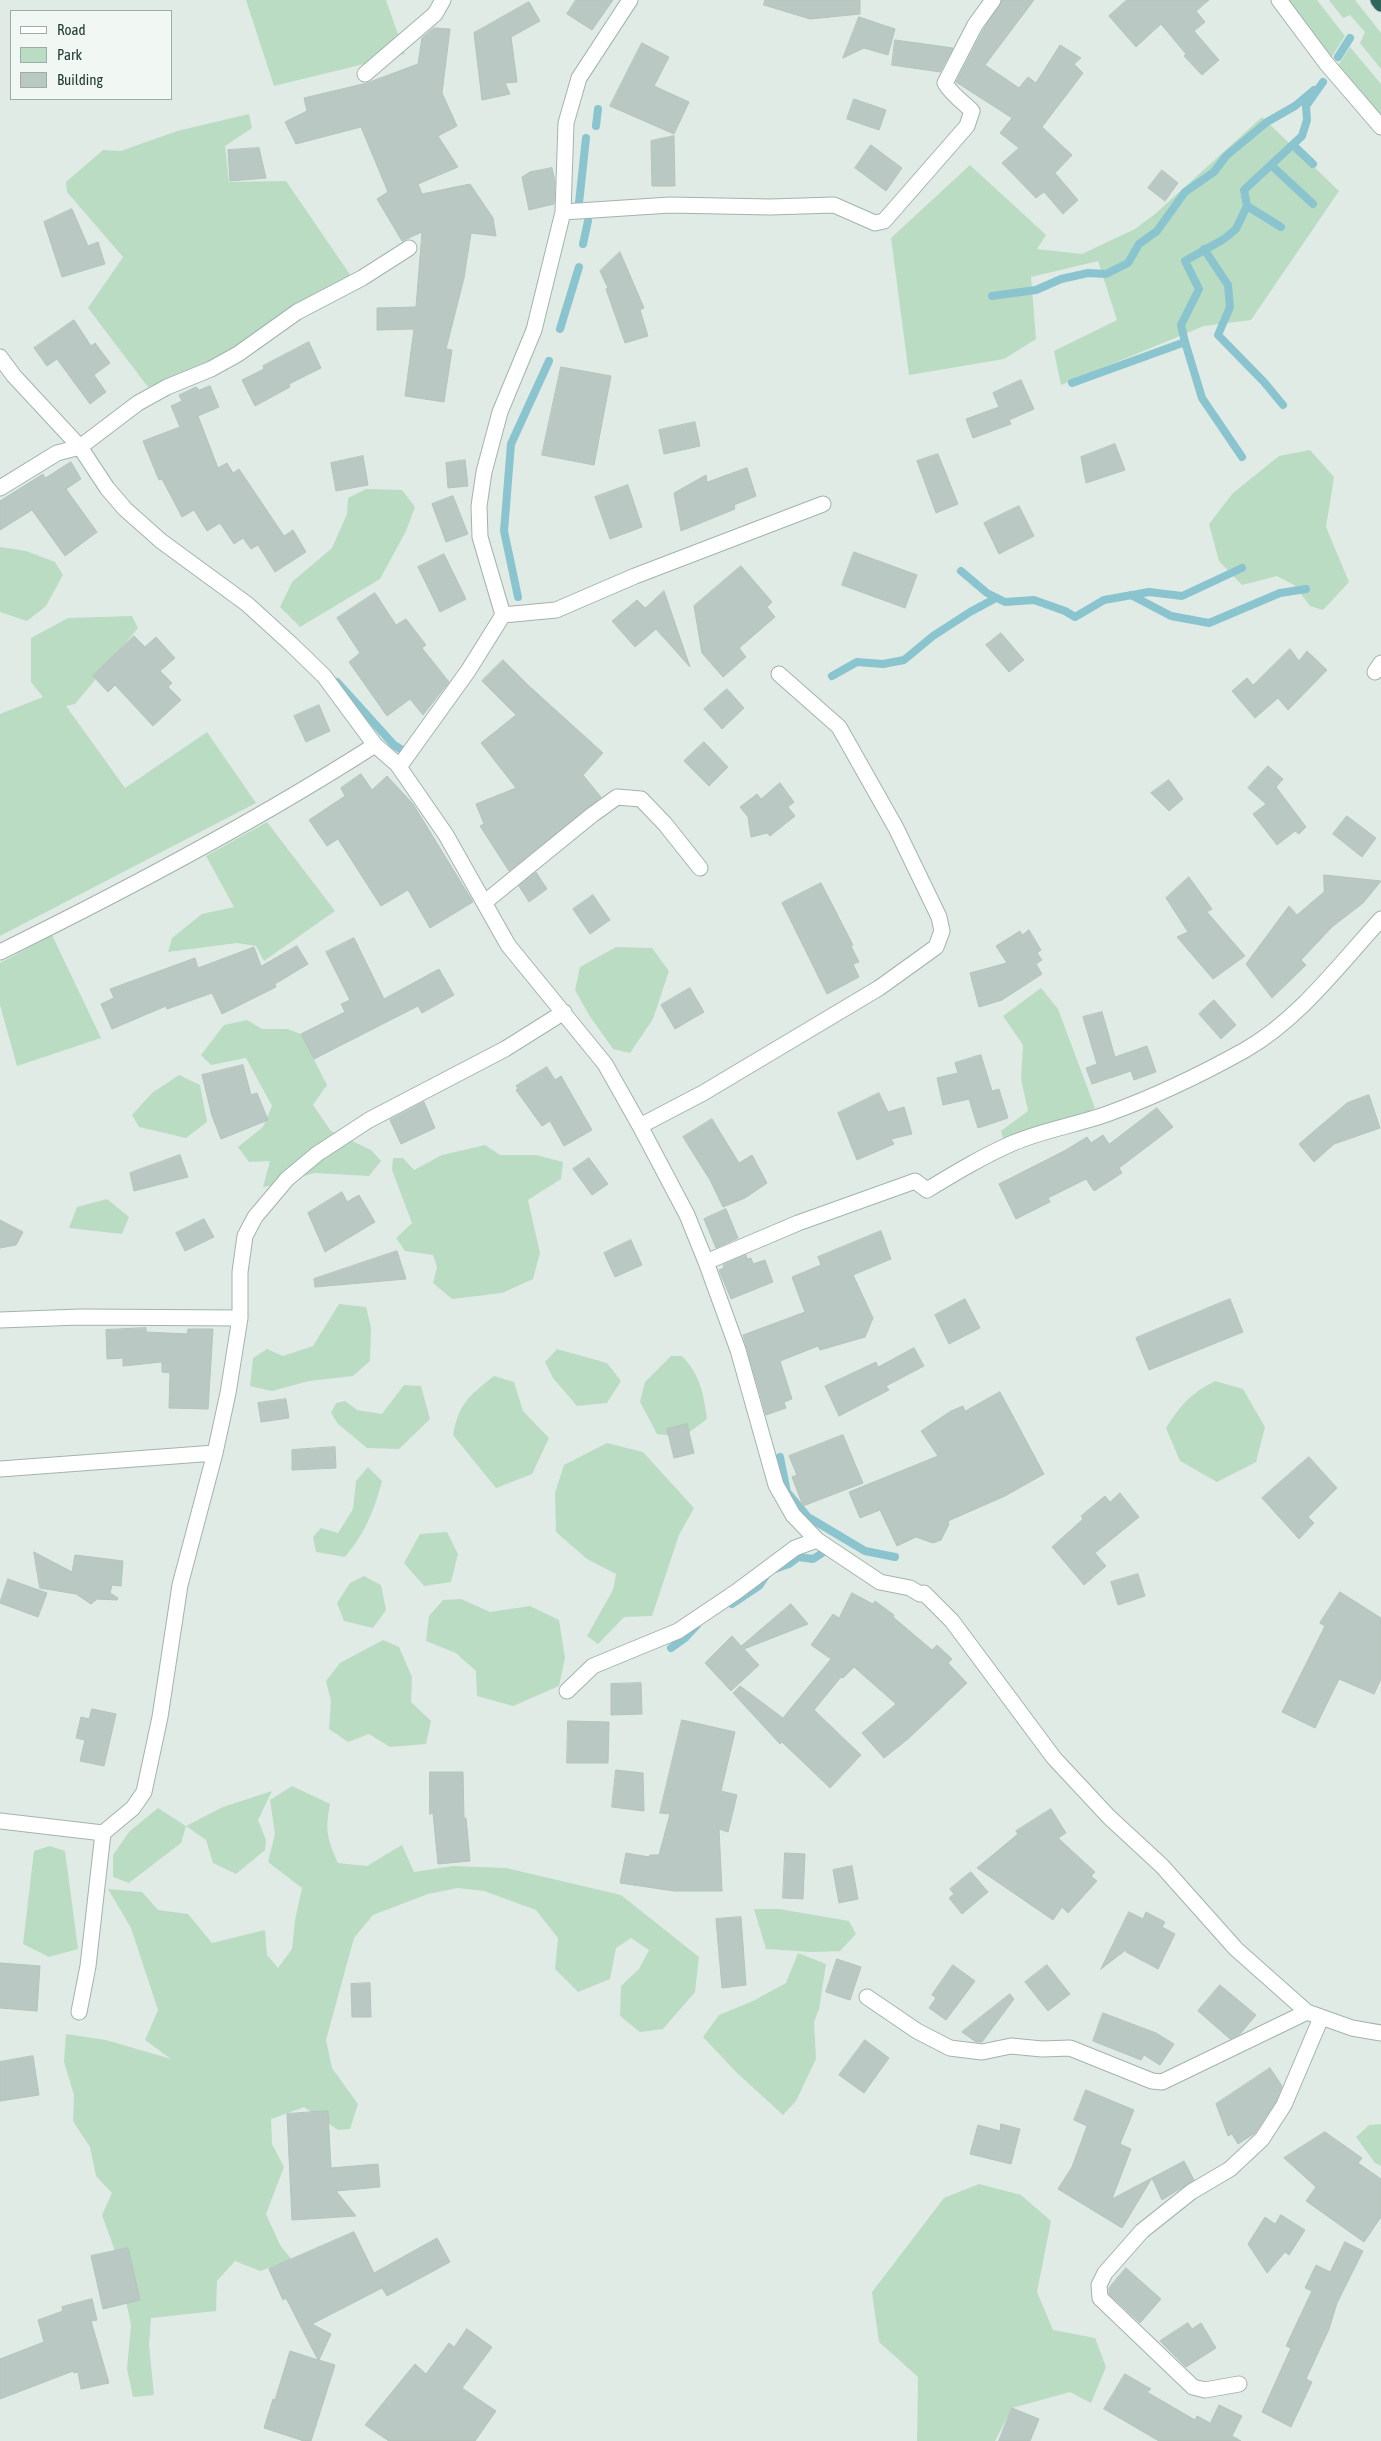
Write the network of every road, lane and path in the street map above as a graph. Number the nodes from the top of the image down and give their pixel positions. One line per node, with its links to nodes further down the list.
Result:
1 (443, 0): 7 (street)
2 (630, 0): 9 (street)
3 (993, 0): 9 (street)
4 (1279, 0): 8 (street)
5 (1378, 0): 6 (highway)
6 (1381, 4)
7 (365, 74)
8 (1381, 128)
9 (563, 212): 15 (street)
10 (409, 248): 12 (street)
11 (0, 357): 12 (street)
12 (80, 447): 13 (street); 17 (street)
13 (0, 488)
14 (823, 504): 15 (street)
15 (503, 614): 18 (street)
16 (779, 674): 24 (street)
17 (375, 745): 18 (street); 22 (street)
18 (399, 768): 20 (street)
19 (700, 868): 20 (street)
20 (485, 902): 23 (street)
21 (1381, 919): 25 (street)
22 (0, 952)
23 (564, 1012): 24 (street); 26 (street)
24 (640, 1126): 25 (street)
25 (706, 1262): 30 (street)
26 (240, 1318): 27 (street); 28 (street)
27 (0, 1320)
28 (215, 1453): 29 (street); 33 (street)
29 (0, 1469)
30 (817, 1540): 31 (street); 36 (street)
31 (567, 1691)
32 (0, 1821): 33 (street)
33 (103, 1833): 35 (street)
34 (867, 1997): 36 (street)
35 (79, 2012)
36 (1307, 2012): 37 (street)
37 (1321, 2018): 38 (street); 39 (street)
38 (1381, 2033)
39 (1239, 2384)

